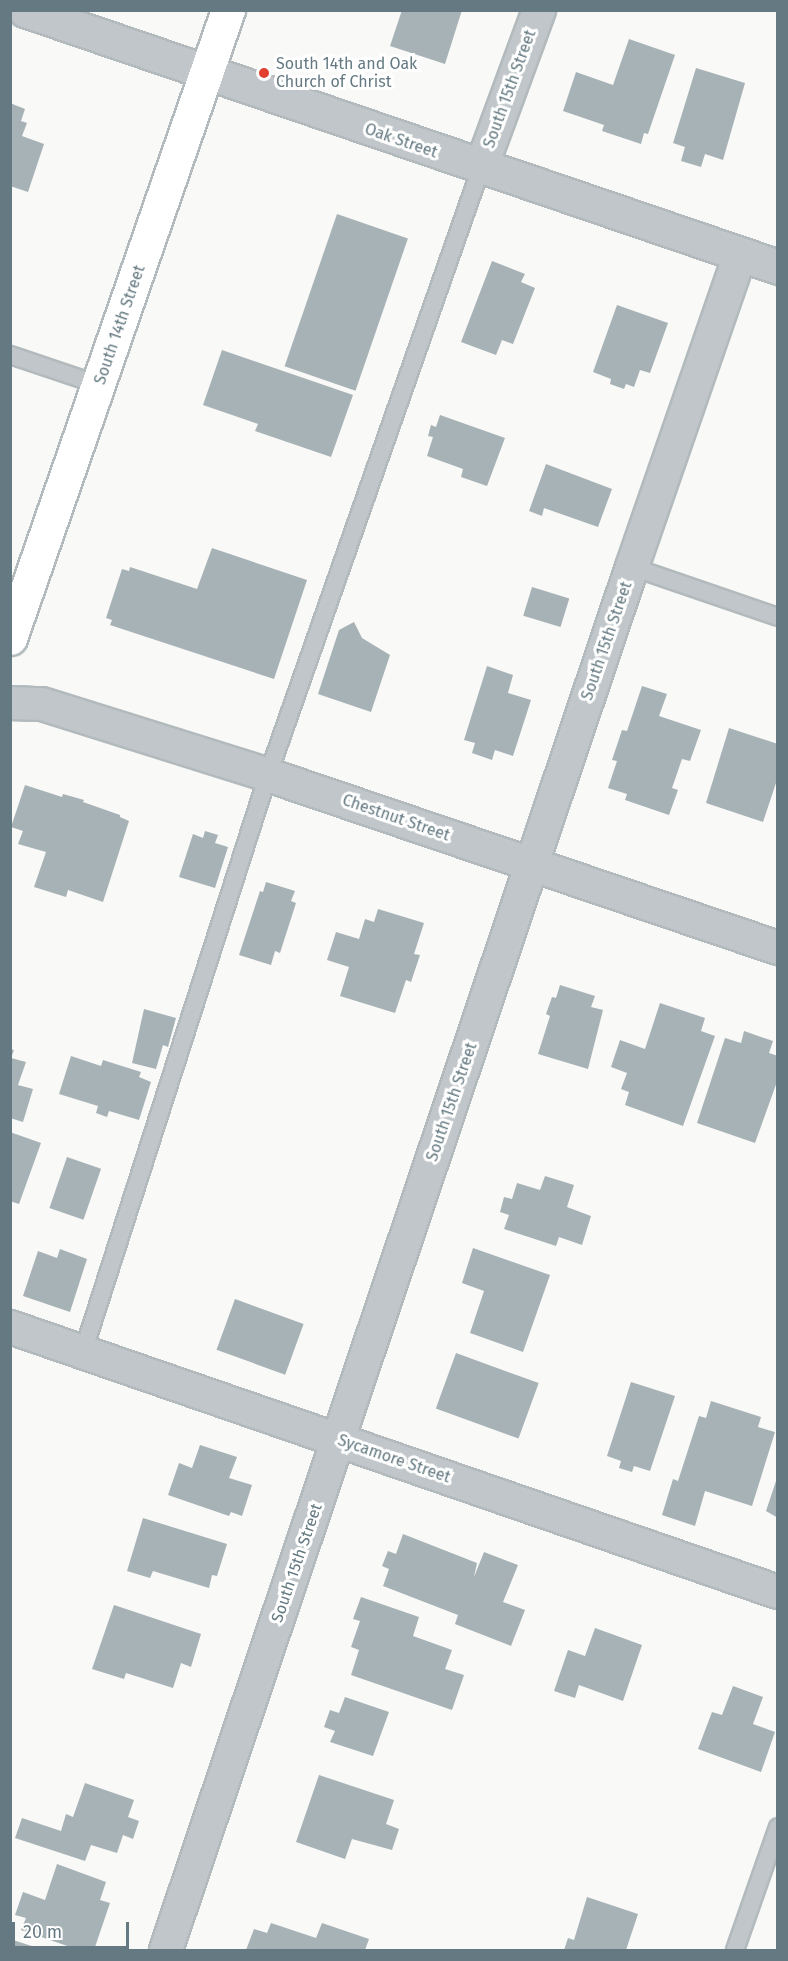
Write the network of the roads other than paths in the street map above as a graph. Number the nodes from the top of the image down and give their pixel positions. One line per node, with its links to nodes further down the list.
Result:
1 (25, 10): 4 (street, Oak Street)
2 (228, 10): 4 (main road, South 14th Street)
3 (539, 10): 5 (street, South 15th Street)
4 (206, 74): 5 (street, Oak Street); 9 (main road, South 14th Street)
5 (481, 168): 6 (street, Oak Street); 14 (lane)
6 (740, 255): 7 (street, Oak Street); 10 (street, South 15th Street)
7 (777, 267)
8 (10, 355): 9 (lane)
9 (99, 385): 12 (main road, South 14th Street)
10 (632, 567): 11 (lane); 15 (street, South 15th Street)
11 (777, 617)
12 (10, 638)
13 (10, 703): 14 (street, Chestnut Street)
14 (268, 775): 15 (street, Chestnut Street); 18 (lane)
15 (532, 864): 16 (street, Chestnut Street); 19 (street, South 15th Street)
16 (777, 948)
17 (10, 1327): 18 (street, Sycamore Street)
18 (83, 1352): 19 (street, Sycamore Street)
19 (338, 1439): 20 (street, Sycamore Street); 22 (street, South 15th Street)
20 (777, 1592)
21 (777, 1827): 23 (lane)
22 (166, 1950)
23 (735, 1950)

